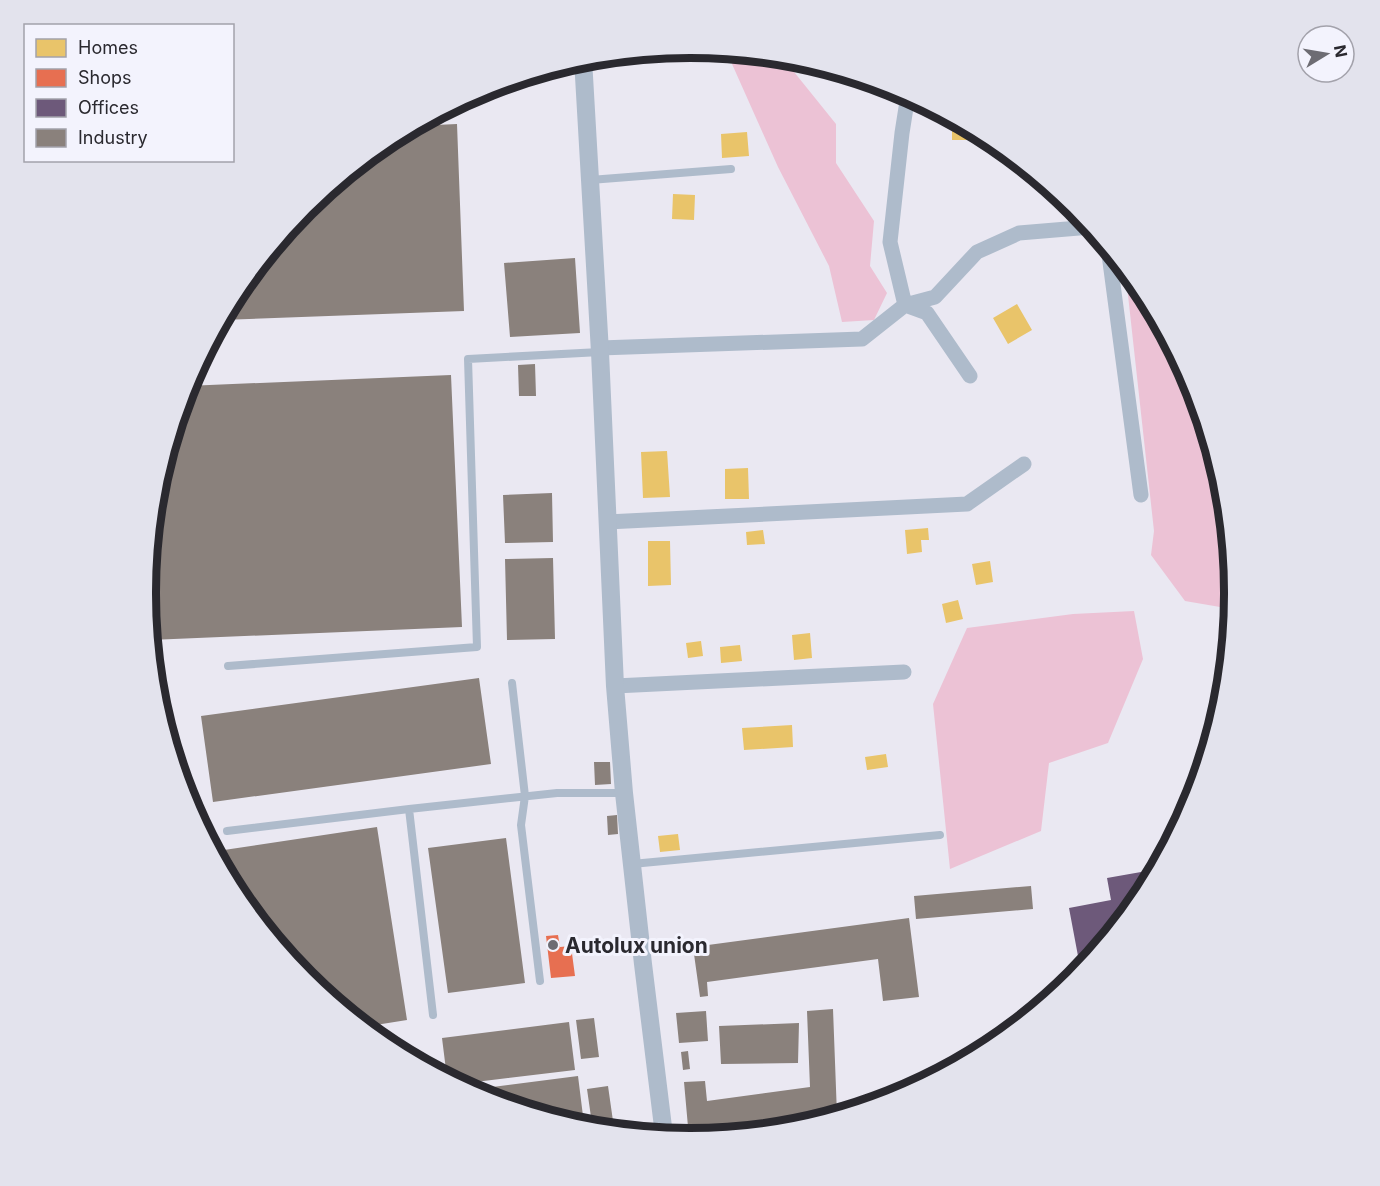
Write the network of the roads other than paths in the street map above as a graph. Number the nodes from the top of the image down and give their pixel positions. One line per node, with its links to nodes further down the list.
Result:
1 (584, 70): 4 (street)
2 (910, 106): 7 (street)
3 (731, 168): 4 (lane)
4 (590, 180): 8 (street)
5 (1080, 228): 7 (street)
6 (1110, 263): 11 (street)
7 (905, 305): 8 (street); 9 (street)
8 (600, 350): 12 (street); 13 (lane)
9 (970, 376)
10 (1024, 464): 12 (street)
11 (1141, 495)
12 (608, 522): 16 (street)
13 (228, 666)
14 (904, 672): 16 (street)
15 (512, 683): 18 (lane)
16 (615, 686): 17 (street)
17 (624, 793): 18 (lane); 22 (street)
18 (525, 796): 19 (lane); 23 (lane)
19 (409, 809): 20 (lane); 24 (lane)
20 (227, 831)
21 (940, 835): 22 (lane)
22 (632, 864): 25 (street)
23 (540, 981)
24 (433, 1015)
25 (663, 1126)

